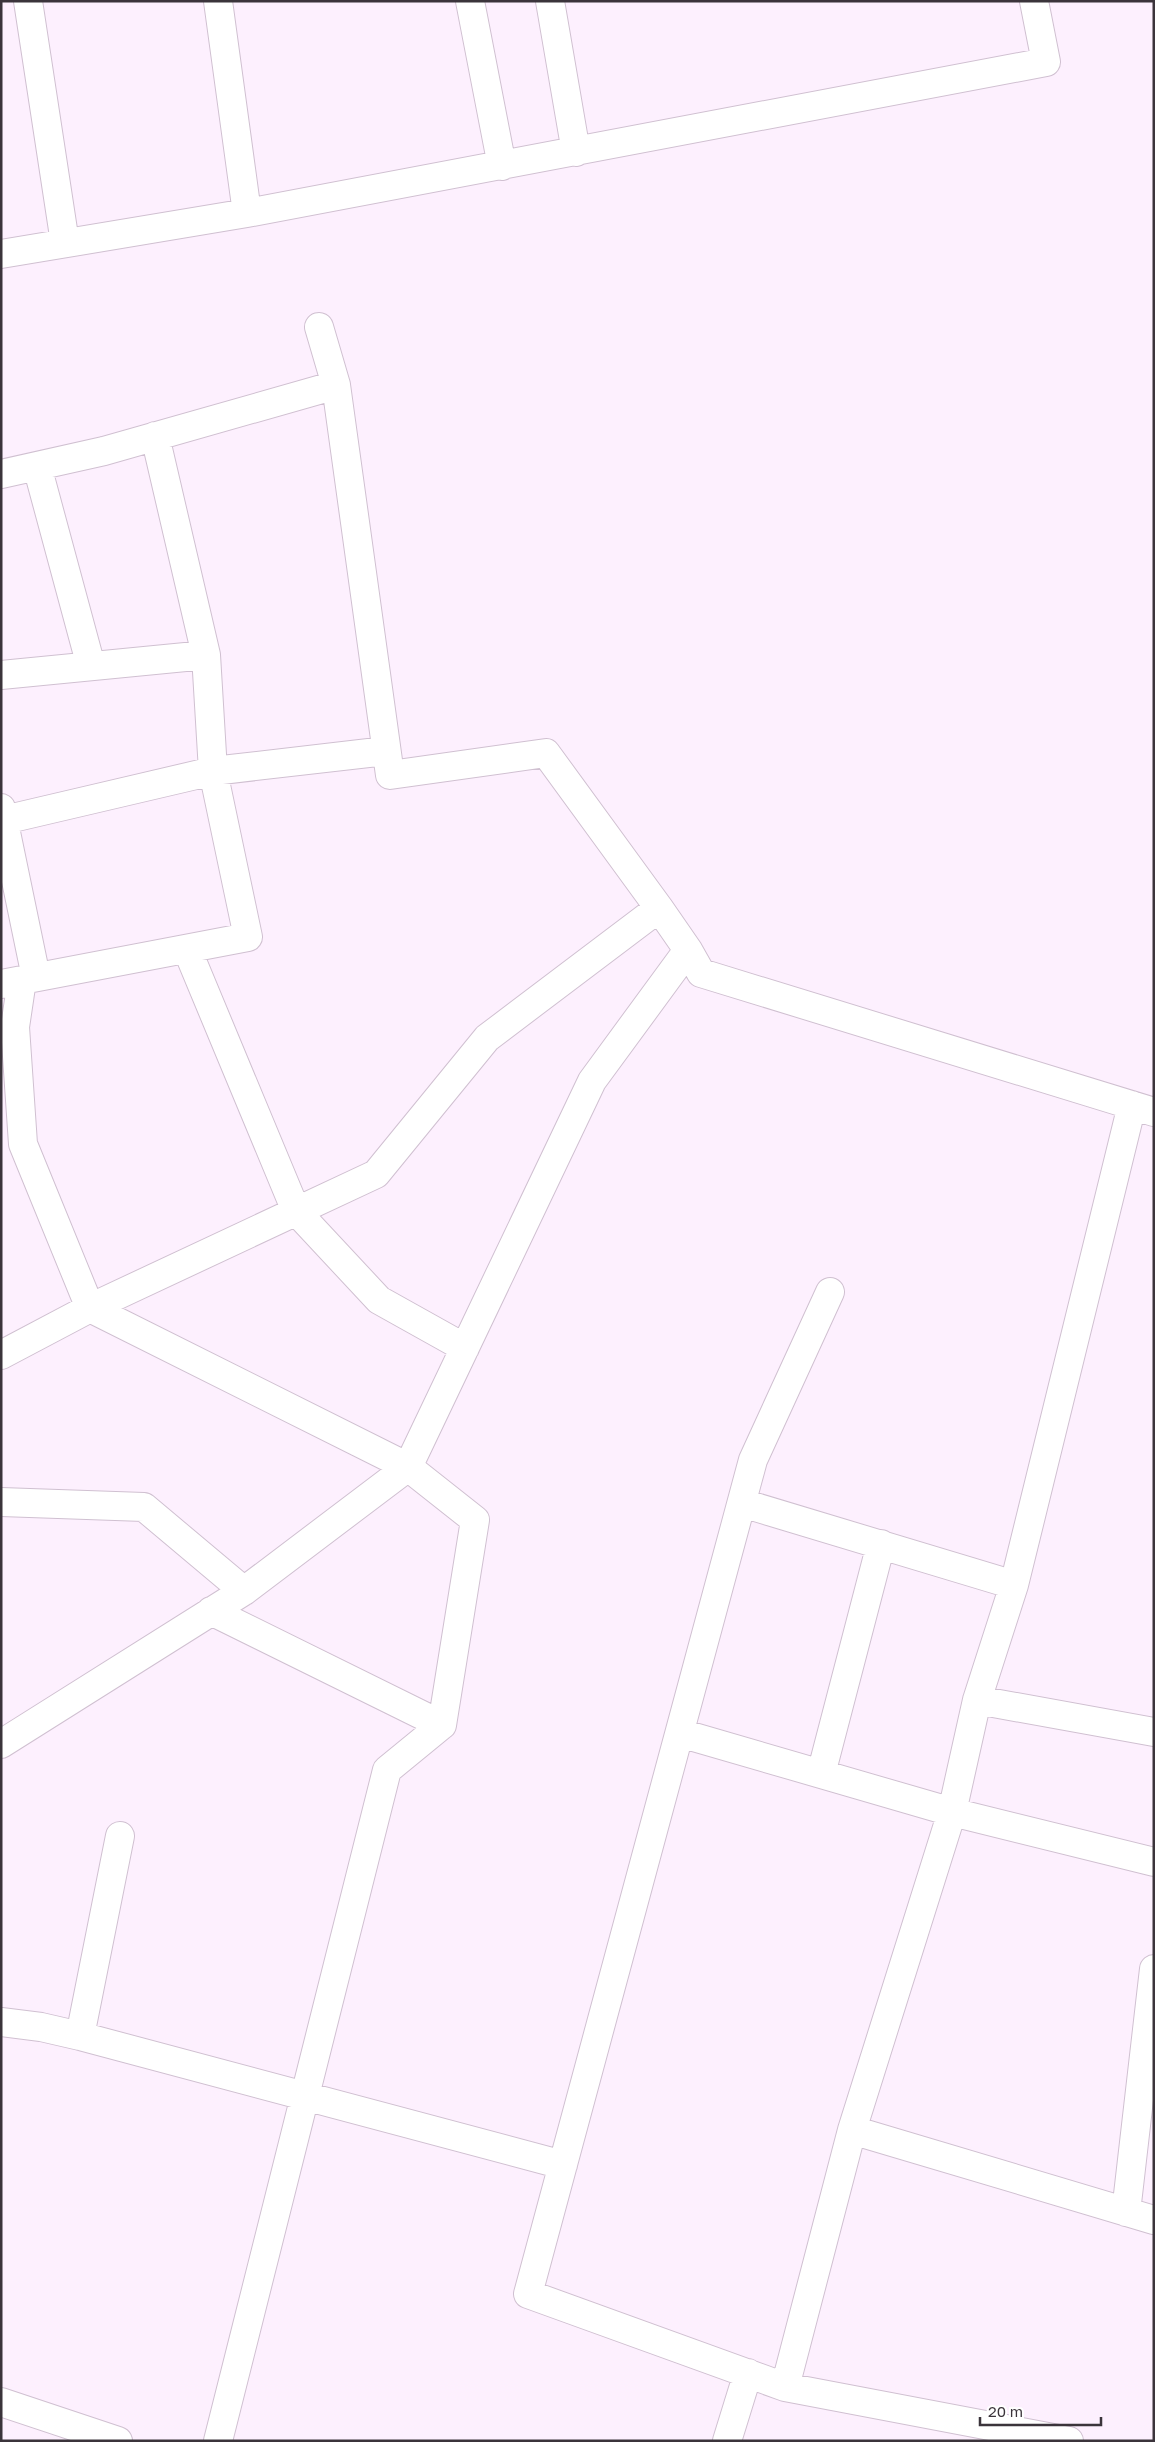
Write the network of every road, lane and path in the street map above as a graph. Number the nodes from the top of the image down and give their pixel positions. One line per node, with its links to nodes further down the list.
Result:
1 (28, 1): 9 (street)
2 (218, 1): 8 (street)
3 (470, 1): 7 (street)
4 (550, 1): 6 (street)
5 (1034, 1): 6 (street)
6 (576, 152): 7 (street)
7 (502, 166): 8 (street)
8 (247, 213): 9 (street)
9 (65, 243): 10 (street)
10 (1, 254)
11 (319, 327): 12 (street)
12 (336, 384): 13 (street); 19 (street)
13 (156, 436): 14 (street); 16 (street)
14 (37, 466): 15 (street); 17 (street)
15 (1, 474)
16 (206, 655): 17 (street); 20 (street)
17 (91, 666): 18 (street)
18 (1, 675)
19 (386, 751): 20 (street); 22 (street)
20 (213, 771): 21 (street); 23 (street)
21 (2, 814): 25 (street)
22 (660, 908): 24 (street); 27 (street)
23 (187, 949): 25 (street); 27 (street)
24 (688, 950): 26 (street); 30 (street)
25 (20, 980): 29 (street)
26 (1143, 1109): 36 (street)
27 (296, 1211): 29 (street); 30 (street)
28 (830, 1292): 34 (street)
29 (90, 1308): 31 (street); 32 (street)
30 (465, 1348): 32 (street)
31 (1, 1354)
32 (408, 1467): 37 (street); 40 (street)
33 (1, 1502): 37 (street)
34 (742, 1503): 35 (street); 42 (street)
35 (881, 1544): 36 (street); 44 (street)
36 (1014, 1585): 39 (street)
37 (244, 1591): 38 (street)
38 (211, 1612): 40 (street); 43 (street)
39 (977, 1700): 41 (street); 45 (street)
40 (442, 1726): 51 (street)
41 (1154, 1732)
42 (680, 1733): 44 (street); 53 (street)
43 (1, 1744)
44 (821, 1774): 45 (street)
45 (952, 1812): 47 (street); 52 (street)
46 (120, 1836): 50 (street)
47 (1154, 1862)
48 (1154, 1969): 54 (street)
49 (1, 2022): 50 (street)
50 (80, 2036): 51 (street)
51 (306, 2096): 53 (street); 61 (street)
52 (852, 2130): 54 (street); 57 (street)
53 (563, 2165): 56 (street)
54 (1126, 2212): 55 (street)
55 (1154, 2220)
56 (748, 2373): 57 (street); 62 (street)
57 (785, 2387): 59 (street)
58 (1, 2402): 60 (street)
59 (998, 2435): 63 (street)
60 (118, 2441)
61 (218, 2441)
62 (727, 2441)
63 (1069, 2441)

